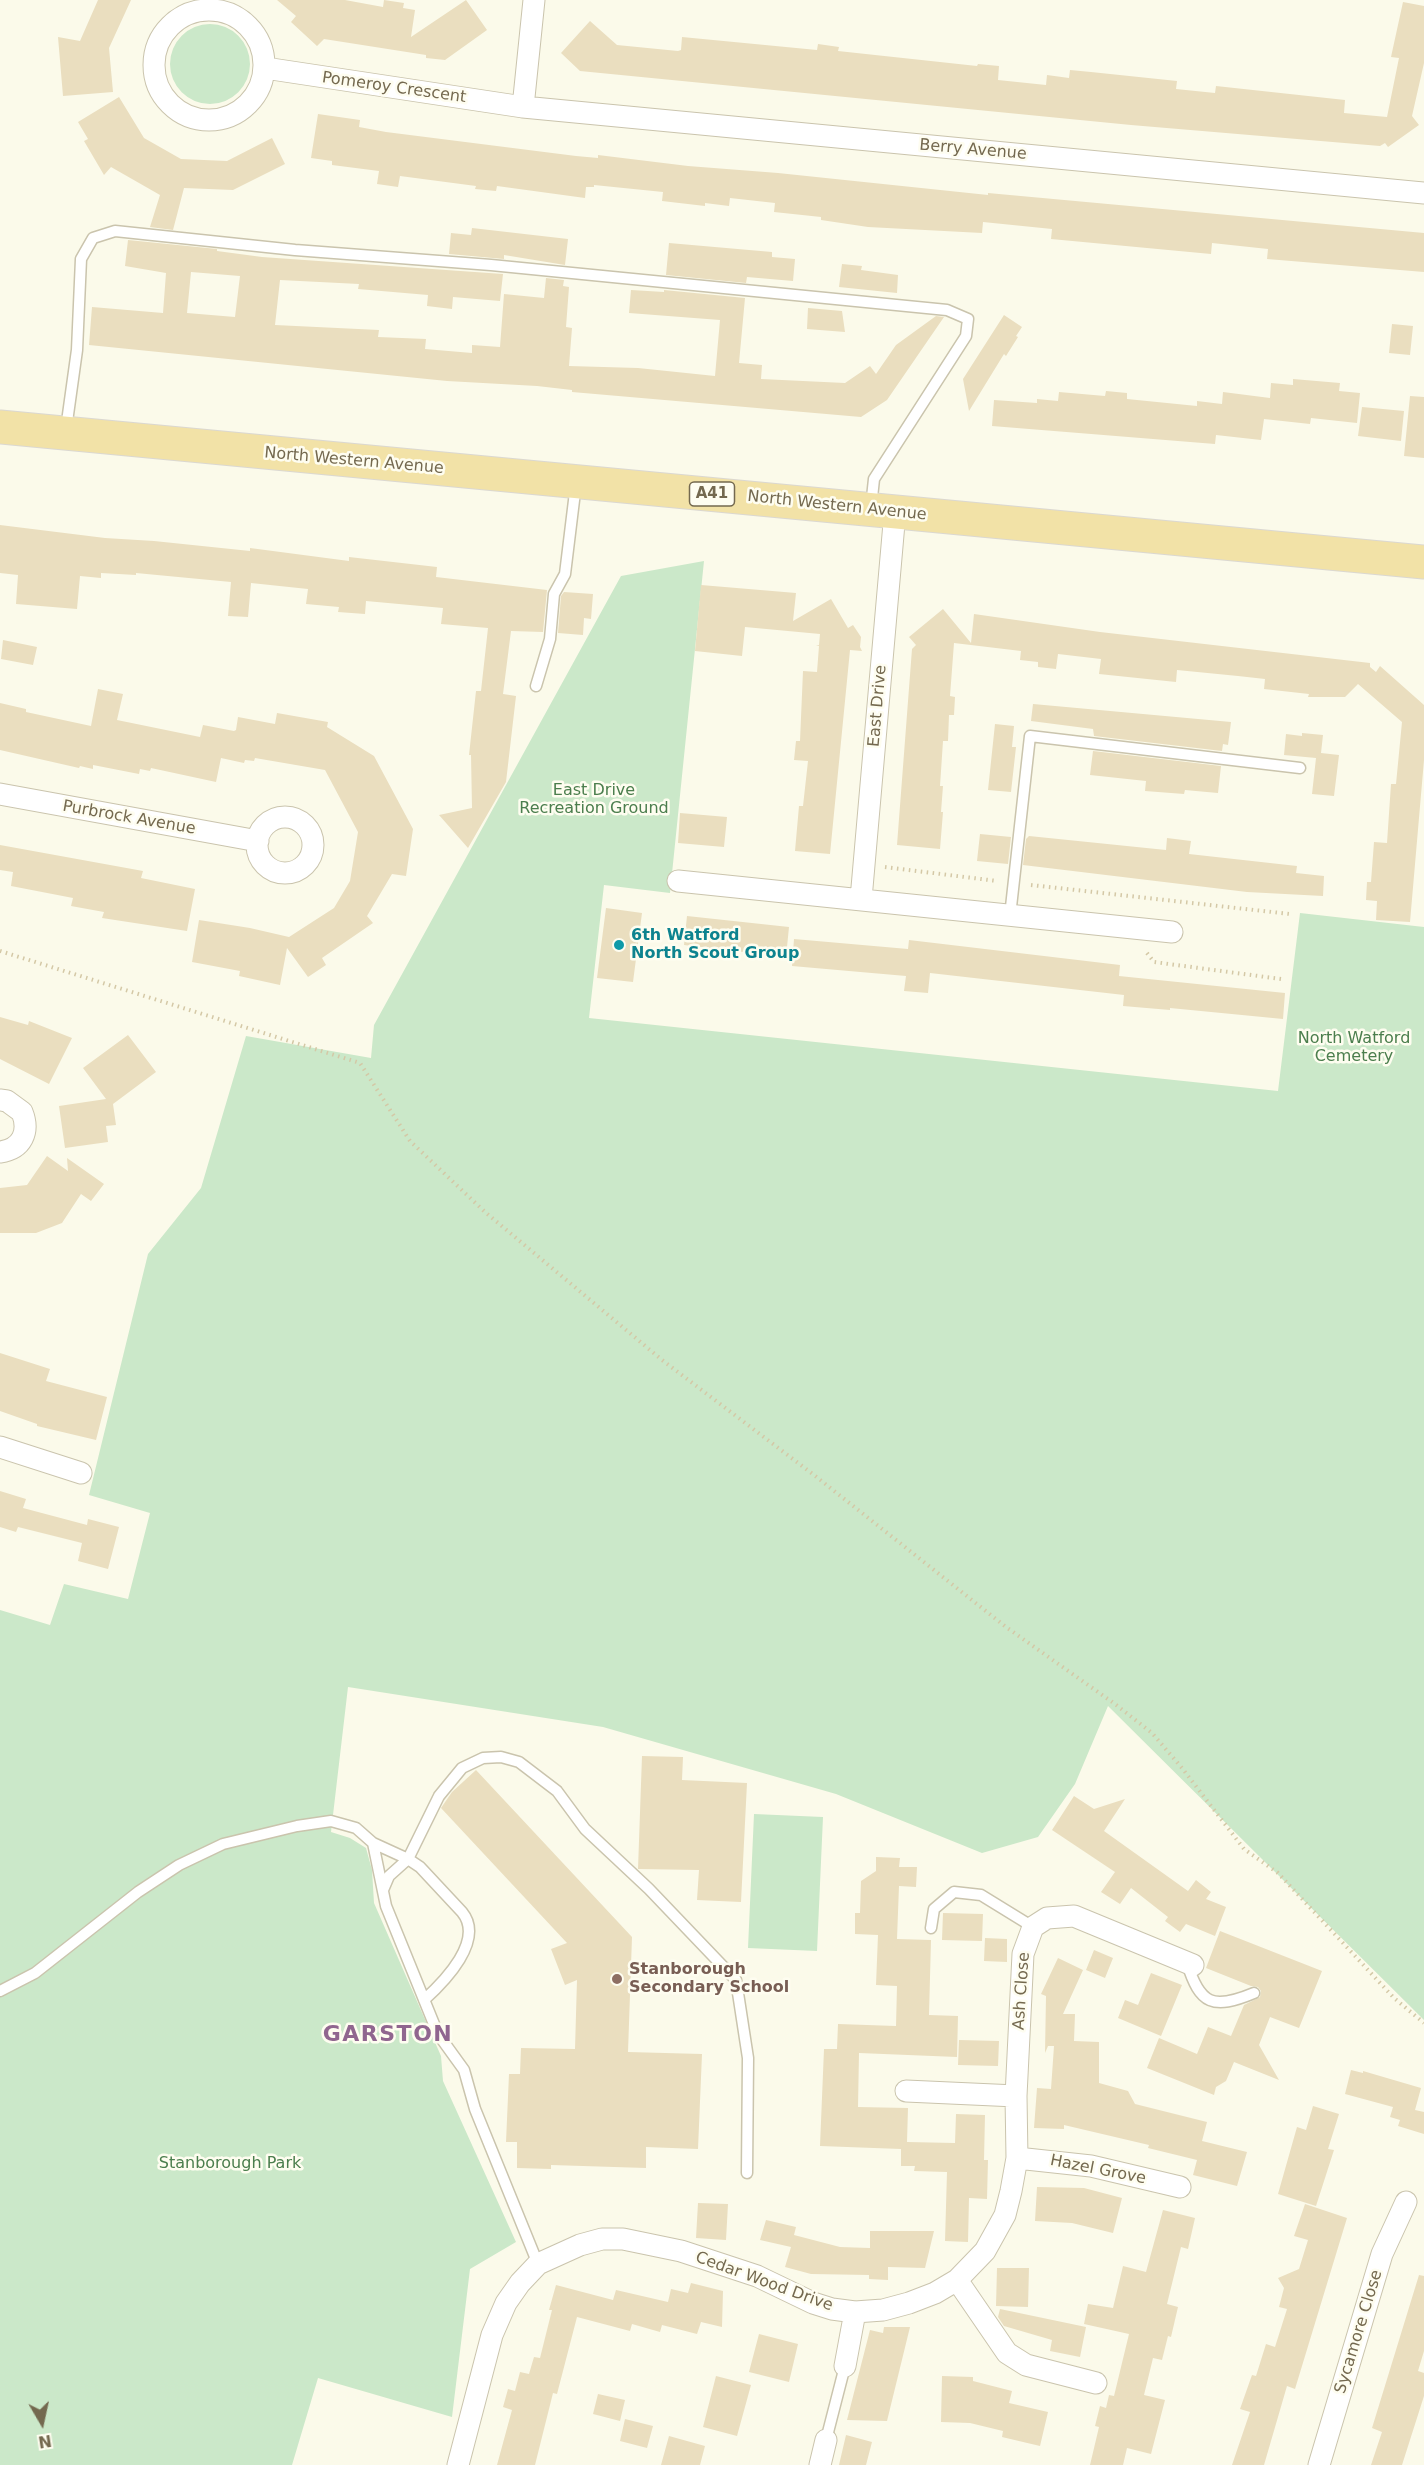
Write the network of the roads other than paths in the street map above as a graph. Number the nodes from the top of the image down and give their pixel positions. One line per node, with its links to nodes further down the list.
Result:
1 (534, 0): 3 (street)
2 (265, 68): 2 (street); 3 (street, Pomeroy Crescent)
3 (523, 107): 4 (street, Berry Avenue)
4 (1424, 193)
5 (0, 428): 6 (highway, North Western Avenue / A41)
6 (65, 434): 7 (highway, North Western Avenue / A41); 8 (lane)
7 (576, 481): 8 (highway, North Western Avenue / A41); 10 (lane)
8 (882, 511): 9 (highway, North Western Avenue / A41); 15 (street, East Drive)
9 (1424, 562)
10 (536, 686)
11 (1300, 768): 16 (lane)
12 (0, 794): 13 (street, Purbrock Avenue)
13 (258, 841)
14 (678, 881): 15 (street)
15 (861, 899): 16 (street)
16 (1010, 916): 17 (street)
17 (1172, 932)
18 (0, 1100): 19 (street)
19 (0, 1152)
20 (0, 1447): 21 (street)
21 (81, 1473)
22 (373, 1843): 23 (lane); 24 (lane); 28 (lane)
23 (408, 1859): 24 (lane); 30 (lane); 34 (lane)
24 (383, 1890): 30 (lane)
25 (1033, 1927): 26 (lane); 27 (street); 32 (street, Ash Close)
26 (931, 1928)
27 (1190, 1964): 29 (lane)
28 (0, 1991)
29 (1254, 1993)
30 (424, 2000): 37 (lane)
31 (906, 2091): 32 (street)
32 (1016, 2096): 33 (street, Ash Close)
33 (1017, 2158): 35 (street, Hazel Grove); 38 (street, Cedar Wood Drive)
34 (747, 2174)
35 (1180, 2187)
36 (1407, 2202): 45 (street, Sycamore Close)
37 (538, 2264): 39 (street, Cedar Wood Drive); 43 (street, Cedar Wood Drive)
38 (957, 2280): 39 (street, Cedar Wood Drive); 41 (street)
39 (855, 2312): 40 (street)
40 (845, 2366): 42 (lane)
41 (1096, 2383)
42 (826, 2440): 44 (street)
43 (458, 2465)
44 (820, 2465)
45 (1319, 2465)

